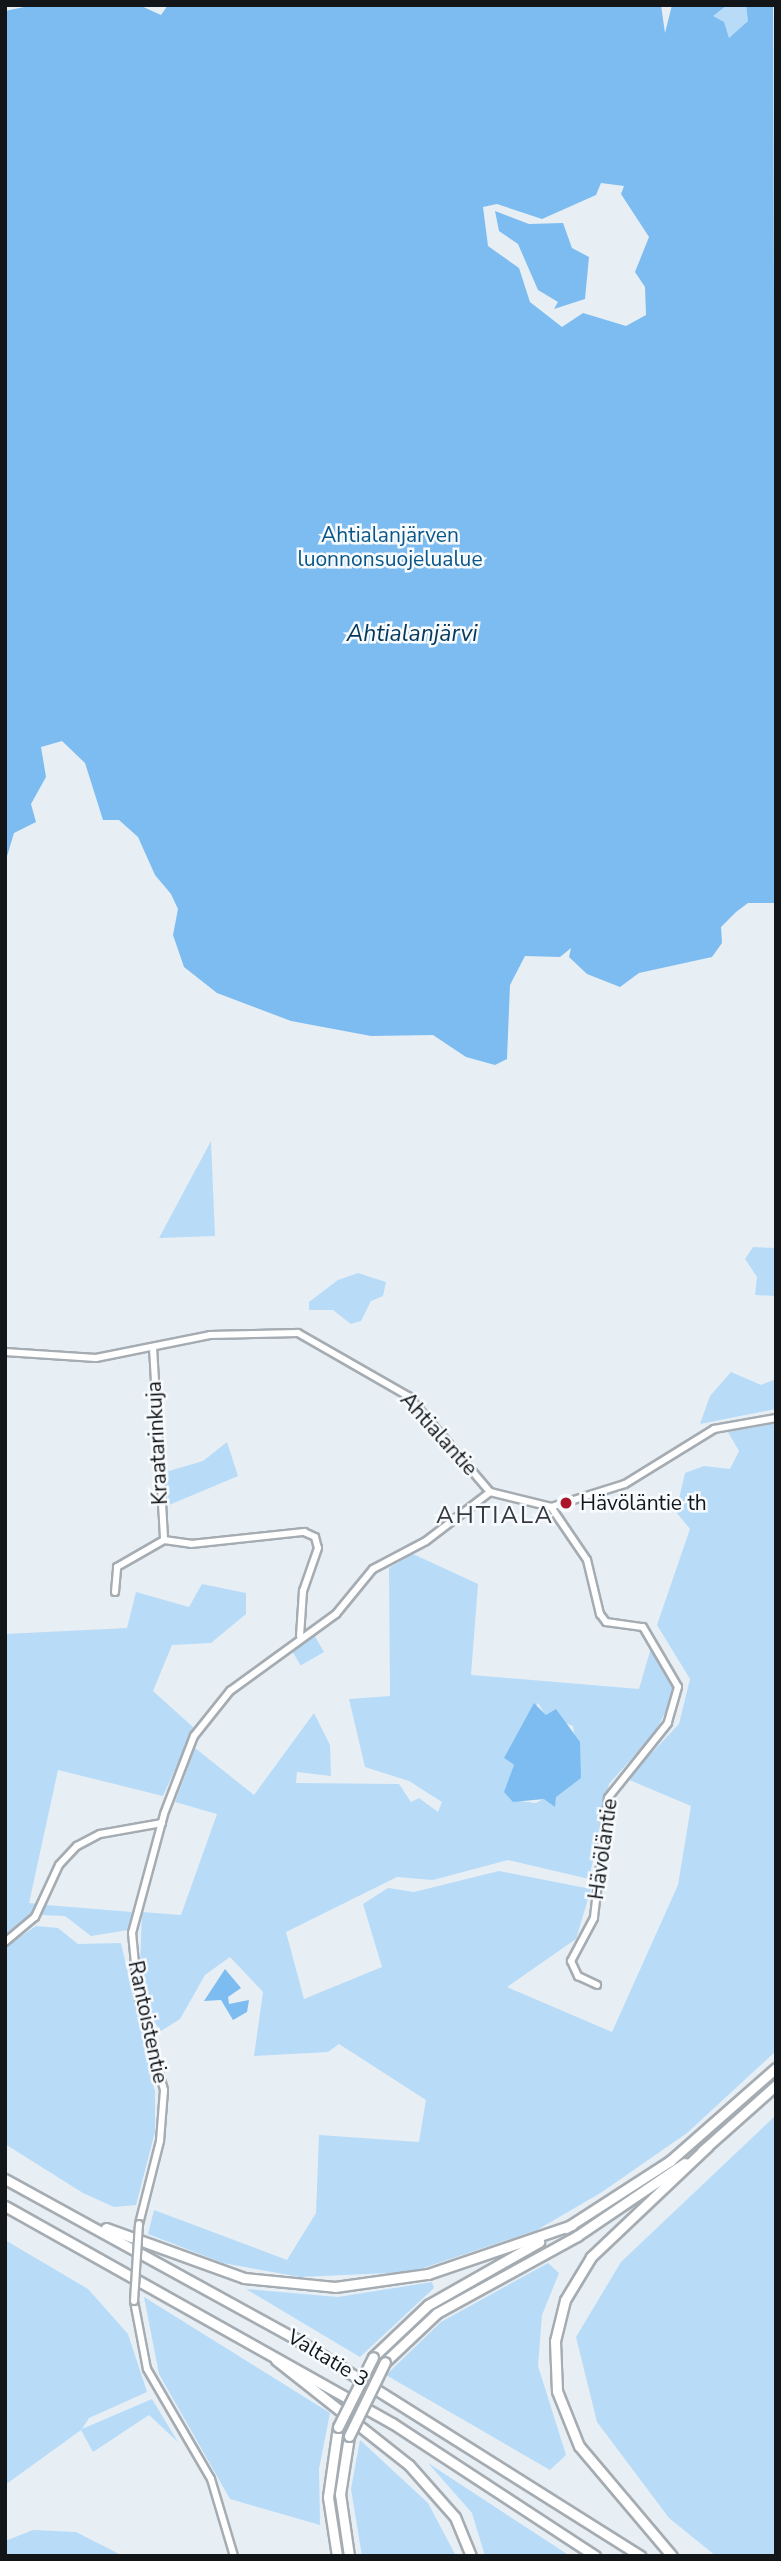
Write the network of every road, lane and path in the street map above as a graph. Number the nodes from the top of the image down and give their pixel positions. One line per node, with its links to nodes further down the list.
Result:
1 (153, 1347): 2 (street, Ahtialantie); 4 (street, Ahtialantie); 8 (street, Kraatarinkuja)
2 (5, 1352)
3 (776, 1418): 5 (street, Ahtialantie)
4 (490, 1492): 6 (street, Ahtialantie); 10 (street, Rantoistentie)
5 (568, 1505): 6 (street, Ahtialantie); 7 (street)
6 (551, 1507): 7 (street, Hävöläntie)
7 (563, 1518): 13 (street, Hävöläntie)
8 (164, 1540): 9 (street); 10 (street)
9 (115, 1592)
10 (300, 1636): 11 (street, Rantoistentie)
11 (162, 1823): 12 (street); 22 (street, Rantoistentie, bridge)
12 (5, 1942)
13 (597, 1985)
14 (776, 2068): 20 (highway)
15 (776, 2085): 16 (highway)
16 (707, 2147): 24 (highway, bridge); 28 (highway)
17 (5, 2179): 19 (highway, Valtatie 3)
18 (5, 2206): 21 (highway, Valtatie 3)
19 (75, 2216): 20 (highway); 27 (highway, Valtatie 3)
20 (572, 2225): 23 (highway, bridge)
21 (247, 2337): 25 (highway); 26 (highway, Valtatie 3)
22 (234, 2556)
23 (337, 2556)
24 (349, 2556)
25 (471, 2556)
26 (595, 2556)
27 (640, 2556)
28 (672, 2556)

